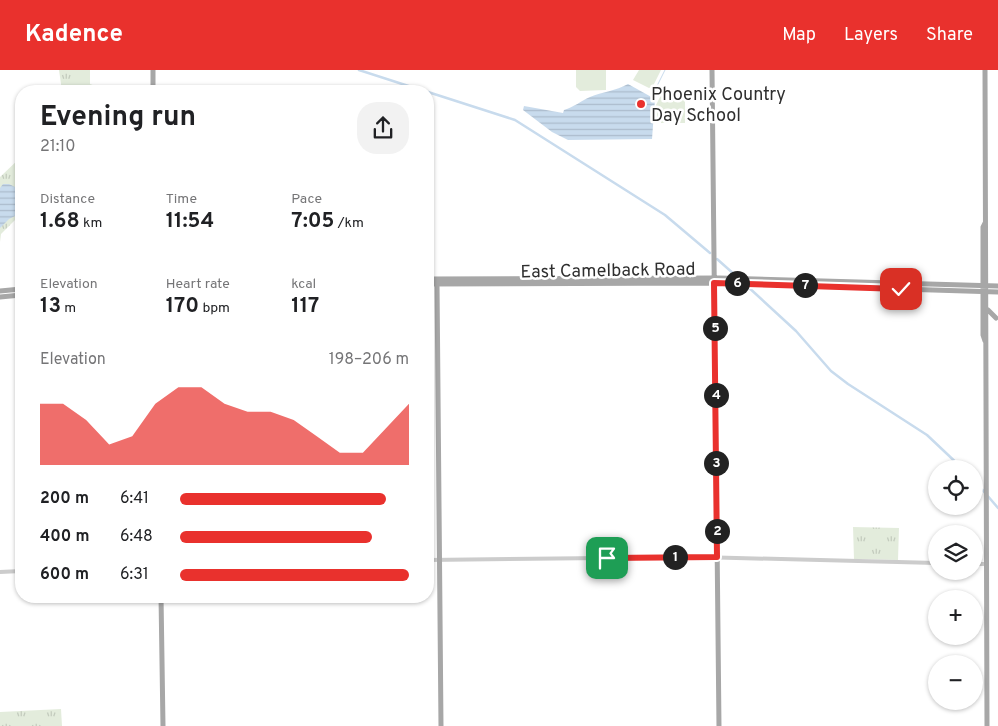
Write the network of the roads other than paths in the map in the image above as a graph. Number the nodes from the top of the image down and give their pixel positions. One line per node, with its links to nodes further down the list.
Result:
1 (153, 70): 4 (main road)
2 (712, 70): 5 (main road)
3 (985, 70): 12 (main road)
4 (153, 85)
5 (714, 280): 7 (main road, East Camelback Road); 7 (main road, East Camelback Road); 8 (main road, East Camelback Road); 22 (main road)
6 (434, 281): 8 (main road, East Camelback Road)
7 (741, 281): 11 (main road, East Camelback Road); 11 (main road, East Camelback Road)
8 (437, 282): 9 (main road, East Camelback Road); 24 (main road)
9 (434, 283)
10 (998, 286): 12 (main road, East Camelback Road)
11 (941, 287): 12 (main road, East Camelback Road)
12 (985, 288): 15 (main road, East Camelback Road); 18 (main road); 21 (main road)
13 (0, 291): 14 (main road)
14 (15, 292)
15 (998, 292)
16 (15, 293): 17 (main road)
17 (0, 297)
18 (988, 310): 19 (main road); 20 (main road)
19 (997, 319): 20 (main road)
20 (988, 321): 21 (main road)
21 (985, 342): 26 (main road)
22 (717, 557): 24 (street); 25 (street); 32 (main road)
23 (434, 560): 24 (street)
24 (439, 560): 31 (main road)
25 (928, 563)
26 (986, 564): 33 (main road)
27 (15, 571): 28 (street)
28 (0, 572)
29 (161, 603): 30 (main road)
30 (163, 726)
31 (441, 726)
32 (719, 726)
33 (987, 726)

